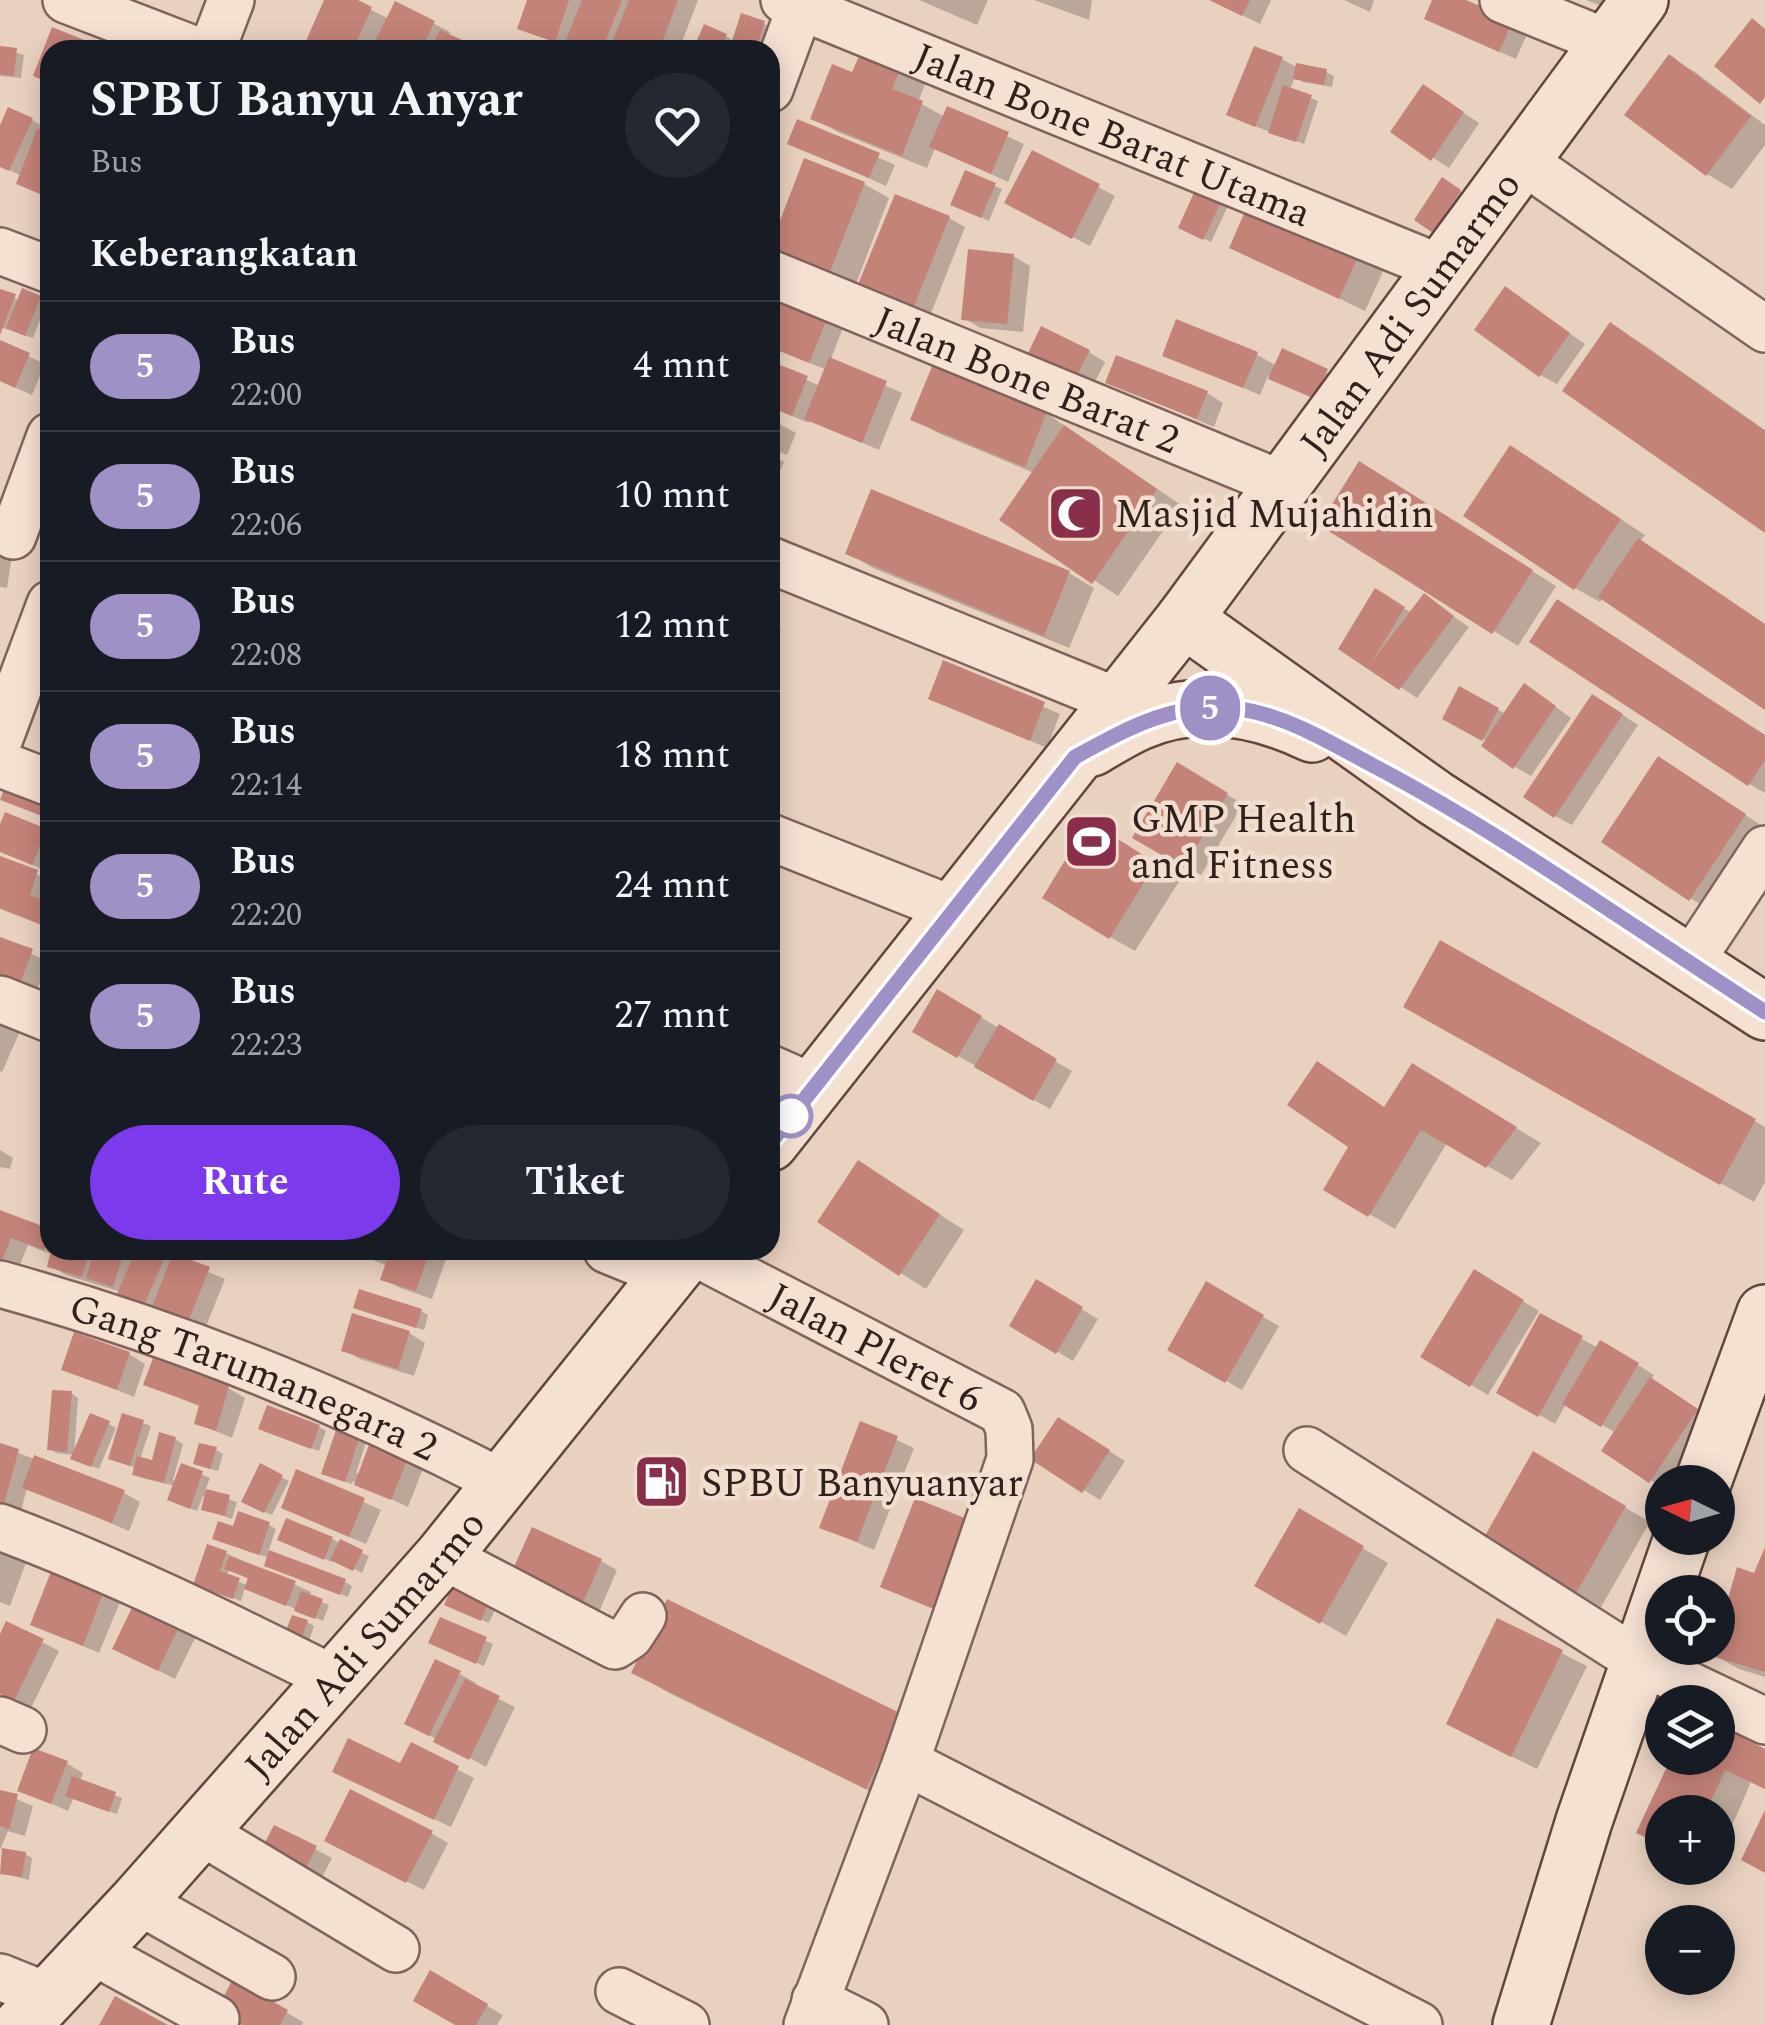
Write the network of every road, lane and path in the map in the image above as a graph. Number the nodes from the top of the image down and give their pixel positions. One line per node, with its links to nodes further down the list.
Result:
1 (66, 0): 6 (street)
2 (230, 0): 7 (street)
3 (1503, 0): 5 (street)
4 (796, 2): 8 (street); 12 (street, Jalan Bone Barat Utama)
5 (1625, 21): 9 (main road, Jalan Adi Sumarmo)
6 (170, 40)
7 (216, 40)
8 (780, 56)
9 (1522, 161): 12 (main road, Jalan Adi Sumarmo); 14 (street)
10 (0, 251): 11 (street)
11 (40, 266)
12 (1441, 268): 16 (main road, Jalan Adi Sumarmo)
13 (780, 278): 16 (street, Jalan Bone Barat 2)
14 (1765, 329)
15 (40, 472): 17 (street)
16 (1282, 484): 19 (main road, Jalan Adi Sumarmo)
17 (21, 540)
18 (780, 564): 21 (street)
19 (1184, 619): 21 (main road, Jalan Adi Sumarmo); 26 (main road)
20 (40, 631): 22 (street)
21 (1120, 702): 23 (main road, Jalan Adi Sumarmo)
22 (0, 738)
23 (1075, 757): 26 (main road); 29 (main road, Jalan Adi Sumarmo)
24 (0, 764): 25 (street)
25 (40, 779)
26 (1435, 798): 30 (main road)
27 (780, 840): 29 (street)
28 (1765, 849): 30 (street)
29 (954, 910): 34 (main road, Jalan Adi Sumarmo)
30 (1689, 964): 32 (main road)
31 (0, 998): 33 (street)
32 (1765, 1012)
33 (40, 1015)
34 (792, 1077): 35 (main road, Jalan Adi Sumarmo)
35 (780, 1114)
36 (678, 1263): 41 (main road, Jalan Adi Sumarmo); 49 (street, Jalan Pleret 6)
37 (0, 1284): 41 (street, Gang Tarumanegara 2)
38 (1765, 1312): 40 (main road)
39 (1307, 1450): 46 (street)
40 (1708, 1465)
41 (503, 1483): 44 (main road, Jalan Adi Sumarmo)
42 (0, 1527): 47 (street)
43 (1676, 1555): 46 (main road)
44 (443, 1556): 45 (street); 47 (main road, Jalan Adi Sumarmo)
45 (643, 1616)
46 (1637, 1660): 48 (street); 63 (main road)
47 (334, 1680): 50 (main road, Jalan Adi Sumarmo)
48 (1765, 1721)
49 (906, 1762): 58 (street); 62 (street)
50 (200, 1831): 51 (main road, Jalan Adi Sumarmo); 52 (street)
51 (138, 1901): 53 (main road, Jalan Adi Sumarmo); 55 (street)
52 (396, 1949)
53 (92, 1951): 57 (main road, Jalan Adi Sumarmo); 59 (street)
54 (0, 1976): 57 (street)
55 (272, 1977)
56 (619, 1991): 60 (street)
57 (36, 2011)
58 (811, 2013): 61 (street)
59 (216, 2019)
60 (686, 2025)
61 (865, 2025)
62 (1418, 2025)
63 (1522, 2025)

